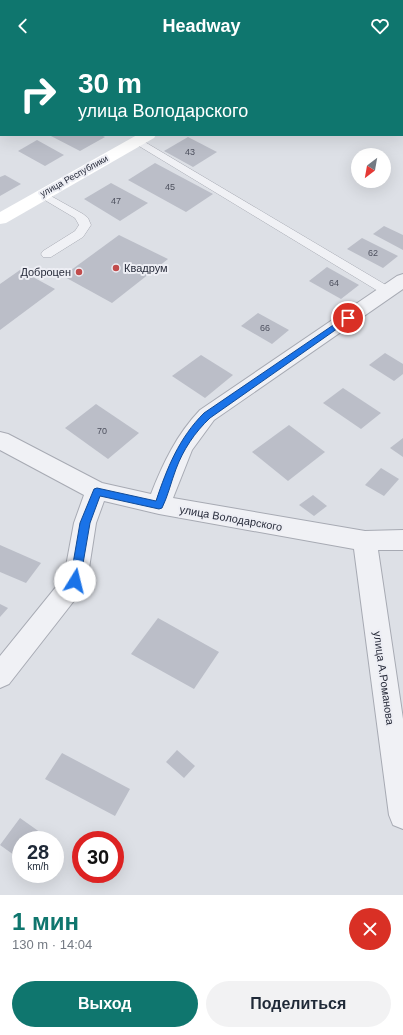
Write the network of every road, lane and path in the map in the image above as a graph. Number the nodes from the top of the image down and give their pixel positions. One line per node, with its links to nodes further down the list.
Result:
1 (143, 138): 2 (main road, улица Республики); 6 (lane)
2 (42, 194): 3 (main road, улица Республики); 4 (lane)
3 (0, 219)
4 (47, 254)
5 (403, 280): 6 (street)
6 (387, 291): 9 (street)
7 (0, 440): 8 (street, улица Володарского)
8 (97, 491): 9 (street, улица Володарского); 12 (street)
9 (159, 505): 11 (street, улица Володарского)
10 (403, 540): 11 (street, улица Володарского)
11 (366, 541): 13 (street, улица А.Романова)
12 (0, 676)
13 (403, 815)

